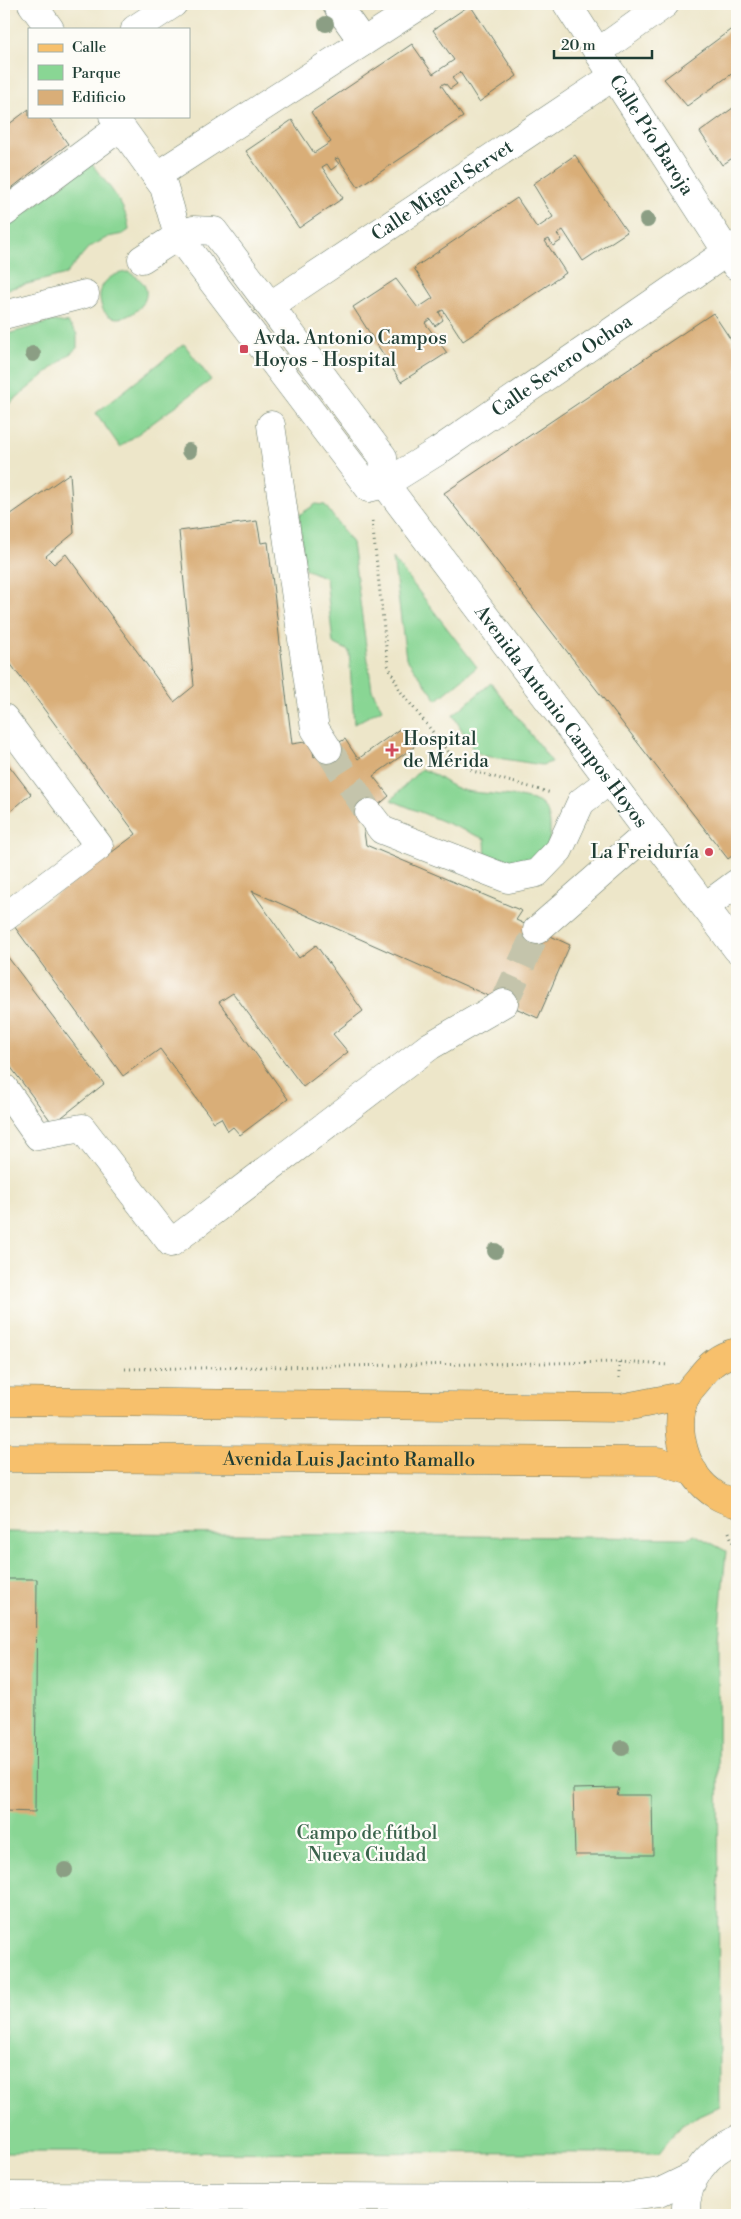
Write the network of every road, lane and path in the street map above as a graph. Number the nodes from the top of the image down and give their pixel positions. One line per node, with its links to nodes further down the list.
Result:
1 (32, 4): 7 (street)
2 (173, 4): 8 (street)
3 (336, 4): 9 (street)
4 (422, 4): 9 (street)
5 (567, 4): 10 (street, Calle Pío Baroja)
6 (665, 4): 10 (street)
7 (49, 28)
8 (137, 28)
9 (363, 42): 13 (street)
10 (598, 52): 11 (street, Calle Pío Baroja)
11 (614, 76): 16 (street, Calle Pío Baroja); 19 (street, Calle Miguel Servet)
12 (117, 122): 13 (street, Avenida Antonio Campos Hoyos); 14 (street)
13 (156, 176): 15 (street, Avenida Antonio Campos Hoyos)
14 (4, 213)
15 (178, 236): 17 (street); 19 (street); 22 (street, Avenida Antonio Campos Hoyos)
16 (734, 255): 22 (street, Calle Severo Ochoa)
17 (142, 259)
18 (84, 294): 20 (street)
19 (271, 305): 22 (street)
20 (4, 316)
21 (271, 425): 24 (street)
22 (377, 486): 25 (street, Avenida Antonio Campos Hoyos); 26 (path)
23 (4, 718): 31 (street)
24 (328, 749)
25 (610, 780): 26 (street); 28 (street, Avenida Antonio Campos Hoyos)
26 (581, 802): 27 (street)
27 (369, 813)
28 (649, 832): 30 (street, Avenida Antonio Campos Hoyos); 32 (street)
29 (737, 883): 30 (street)
30 (706, 906): 33 (street, Avenida Antonio Campos Hoyos)
31 (4, 918)
32 (537, 930)
33 (734, 937)
34 (504, 1003): 35 (street)
35 (4, 1088)
36 (733, 1349): 39 (main road)
37 (676, 1360): 38 (path)
38 (123, 1369)
39 (686, 1395): 40 (main road); 42 (main road)
40 (4, 1401)
41 (4, 1458): 42 (main road, Avenida Luis Jacinto Ramallo)
42 (694, 1472): 43 (main road)
43 (737, 1504)
44 (737, 2139): 45 (street)
45 (695, 2175): 46 (street); 47 (street)
46 (4, 2196)
47 (686, 2215)

